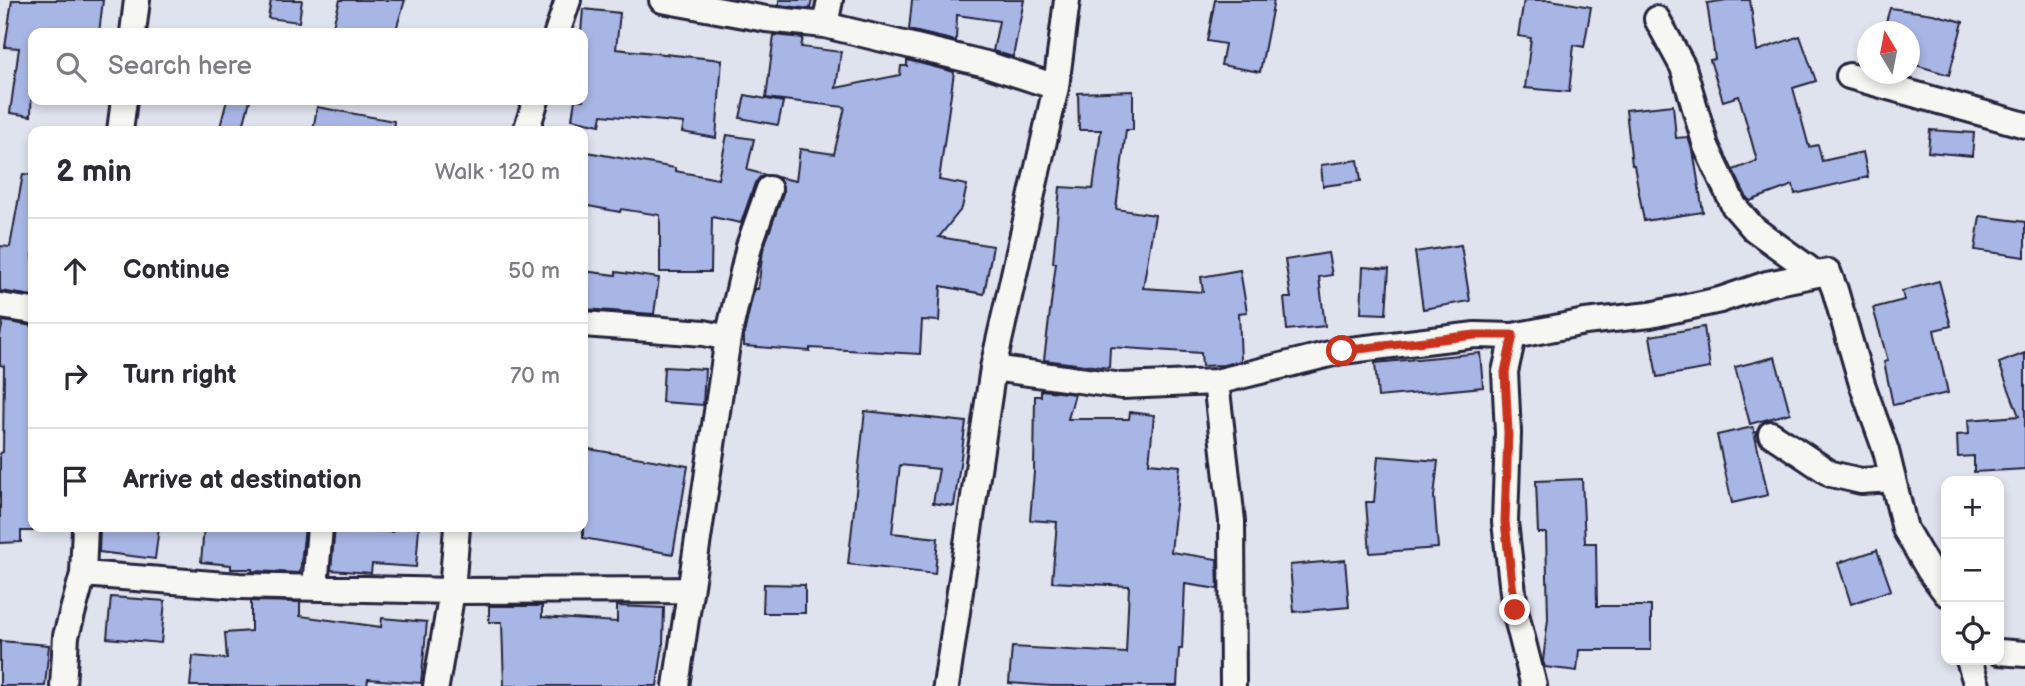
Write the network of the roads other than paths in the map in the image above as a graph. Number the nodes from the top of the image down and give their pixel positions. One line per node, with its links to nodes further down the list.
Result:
1 (137, 0): 8 (street)
2 (568, 0): 9 (street)
3 (662, 0): 7 (street)
4 (830, 0): 7 (street)
5 (1067, 0): 11 (street)
6 (1657, 19): 18 (street)
7 (825, 25): 11 (street)
8 (134, 28)
9 (559, 28)
10 (1849, 76): 14 (street)
11 (1056, 87): 24 (street)
12 (123, 105): 15 (street)
13 (534, 105): 16 (street)
14 (2025, 125)
15 (121, 126)
16 (528, 126)
17 (769, 189): 23 (street)
18 (1816, 274): 22 (street); 27 (street)
19 (0, 306): 20 (street)
20 (28, 311)
21 (588, 324): 23 (street)
22 (1513, 335): 25 (street); 44 (street)
23 (728, 338): 34 (street)
24 (993, 368): 25 (street); 42 (street)
25 (1216, 383): 43 (street)
26 (1771, 434): 27 (street)
27 (1893, 479): 32 (street)
28 (85, 532): 31 (street)
29 (320, 532): 33 (street)
30 (457, 532): 35 (street)
31 (83, 574): 33 (street); 39 (street)
32 (1941, 586)
33 (315, 588): 35 (street)
34 (690, 590): 35 (street); 41 (street)
35 (452, 591): 40 (street)
36 (2004, 652): 37 (street)
37 (2025, 654)
38 (1971, 665): 45 (street)
39 (63, 686)
40 (436, 686)
41 (676, 686)
42 (946, 686)
43 (1233, 686)
44 (1534, 686)
45 (1977, 686)

